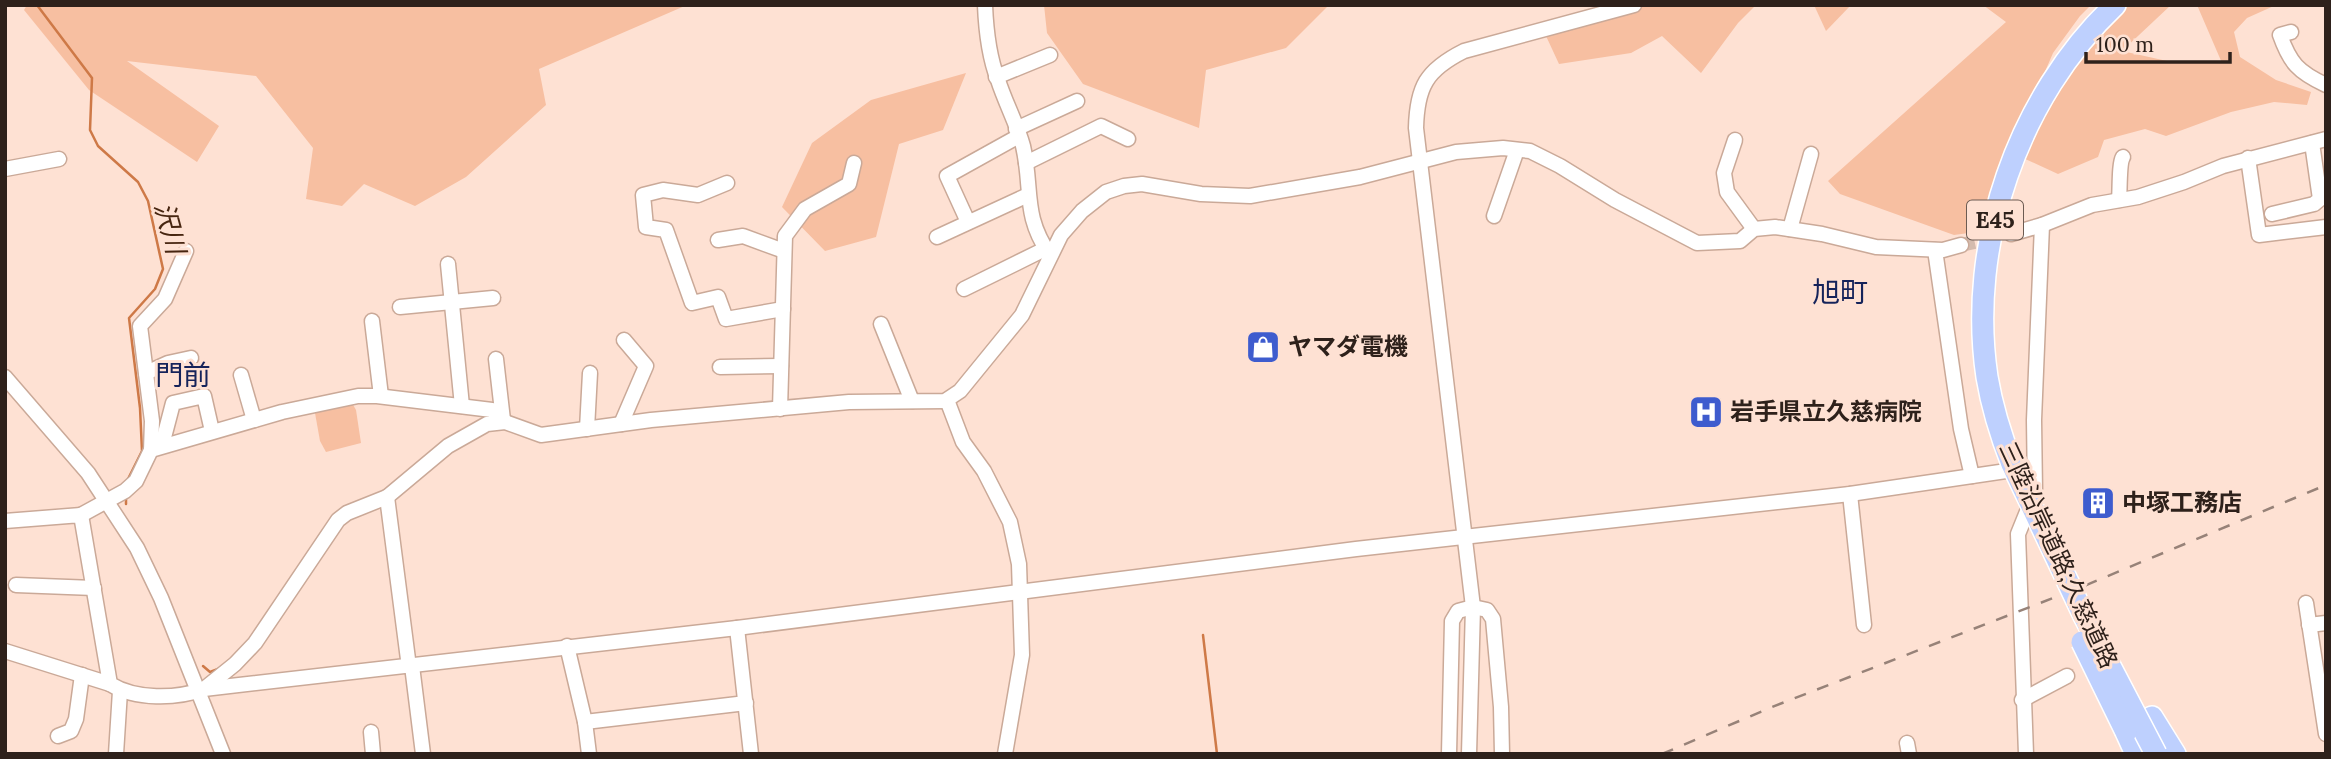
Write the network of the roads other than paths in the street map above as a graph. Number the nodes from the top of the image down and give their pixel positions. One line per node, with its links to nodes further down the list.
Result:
1 (985, 5): 6 (street)
2 (1634, 5): 18 (street)
3 (2115, 5): 69 (highway, 三陸沿岸道路;久慈道路 / E45)
4 (2291, 32): 7 (street)
5 (1050, 55): 6 (street)
6 (996, 77): 9 (street)
7 (2326, 85)
8 (1077, 101): 9 (street)
9 (1018, 132): 20 (street); 28 (street)
10 (1128, 139): 20 (street)
11 (1735, 140): 31 (street)
12 (2319, 141): 16 (street); 23 (street)
13 (1517, 150): 18 (street); 27 (street); 31 (street)
14 (1811, 154): 32 (street)
15 (2123, 157): 25 (street)
16 (2248, 158): 25 (street); 30 (street)
17 (59, 159): 21 (street)
18 (1420, 162): 40 (street); 77 (street)
19 (854, 163): 39 (street)
20 (1026, 163): 24 (street)
21 (5, 169)
22 (727, 183): 46 (street)
23 (2322, 183): 26 (street)
24 (1028, 195): 28 (street); 40 (street)
25 (2119, 200): 29 (street)
26 (2272, 214)
27 (1494, 216)
28 (968, 222): 34 (street)
29 (2042, 225): 33 (street); 70 (street)
30 (2326, 227)
31 (1754, 229): 32 (street)
32 (1790, 229): 37 (street)
33 (2011, 233)
34 (937, 237)
35 (718, 240): 39 (street)
36 (1961, 245): 37 (street)
37 (1935, 250): 71 (street)
38 (186, 251): 54 (street)
39 (784, 251): 46 (street)
40 (1047, 252): 42 (street); 59 (street)
41 (448, 264): 44 (street)
42 (964, 289)
43 (493, 298): 44 (street)
44 (452, 303): 45 (street); 61 (street)
45 (400, 307)
46 (783, 309): 52 (street)
47 (372, 321): 58 (street)
48 (881, 324): 60 (street)
49 (624, 340): 65 (street)
50 (191, 358): 54 (street)
51 (496, 359): 64 (street)
52 (781, 366): 53 (street); 62 (street)
53 (720, 368)
54 (146, 373): 68 (street)
55 (590, 373): 66 (street)
56 (241, 375): 63 (street)
57 (5, 377): 74 (street)
58 (381, 396): 61 (street); 63 (street)
59 (947, 400): 60 (street); 80 (street)
60 (912, 401): 62 (street)
61 (462, 405): 64 (street)
62 (780, 409): 65 (street)
63 (254, 420): 67 (street)
64 (504, 421): 66 (street); 73 (street)
65 (621, 424): 66 (street)
66 (587, 429)
67 (212, 431): 68 (street); 68 (street)
68 (156, 447): 74 (street)
69 (2012, 464): 111 (highway, E45, bridge); 112 (highway, 三陸沿岸道路;久慈道路 / E45, bridge); 113 (highway, E45, bridge)
70 (2034, 467): 71 (street); 94 (street)
71 (1972, 476): 72 (street)
72 (1850, 494): 77 (street); 84 (street)
73 (387, 497): 89 (street); 93 (street)
74 (107, 500): 75 (street); 93 (street)
75 (81, 515): 76 (street); 79 (street)
76 (5, 521)
77 (1464, 537): 80 (street); 82 (street)
78 (16, 585): 79 (street)
79 (94, 588): 92 (street)
80 (1019, 593): 86 (street); 106 (street)
81 (2306, 603): 85 (street)
82 (1472, 609): 107 (street); 108 (street); 109 (street)
83 (2326, 623): 85 (street)
84 (1864, 625)
85 (2309, 625): 98 (street)
86 (737, 628): 87 (street); 95 (street)
87 (567, 646): 89 (street); 96 (street)
88 (5, 651): 90 (street)
89 (410, 666): 93 (street); 103 (street)
90 (82, 675): 92 (street); 99 (street)
91 (2067, 676): 94 (street)
92 (115, 687): 93 (street); 100 (street)
93 (200, 690): 101 (street)
94 (2022, 700): 110 (street)
95 (746, 703): 96 (street); 105 (street)
96 (585, 722): 104 (street)
97 (371, 732): 102 (street)
98 (2326, 734)
99 (58, 736)
100 (116, 754)
101 (223, 754)
102 (373, 754)
103 (423, 754)
104 (589, 754)
105 (751, 754)
106 (1005, 754)
107 (1449, 754)
108 (1469, 754)
109 (1502, 754)
110 (2026, 754)
111 (2136, 754)
112 (2156, 754)
113 (2175, 754)

